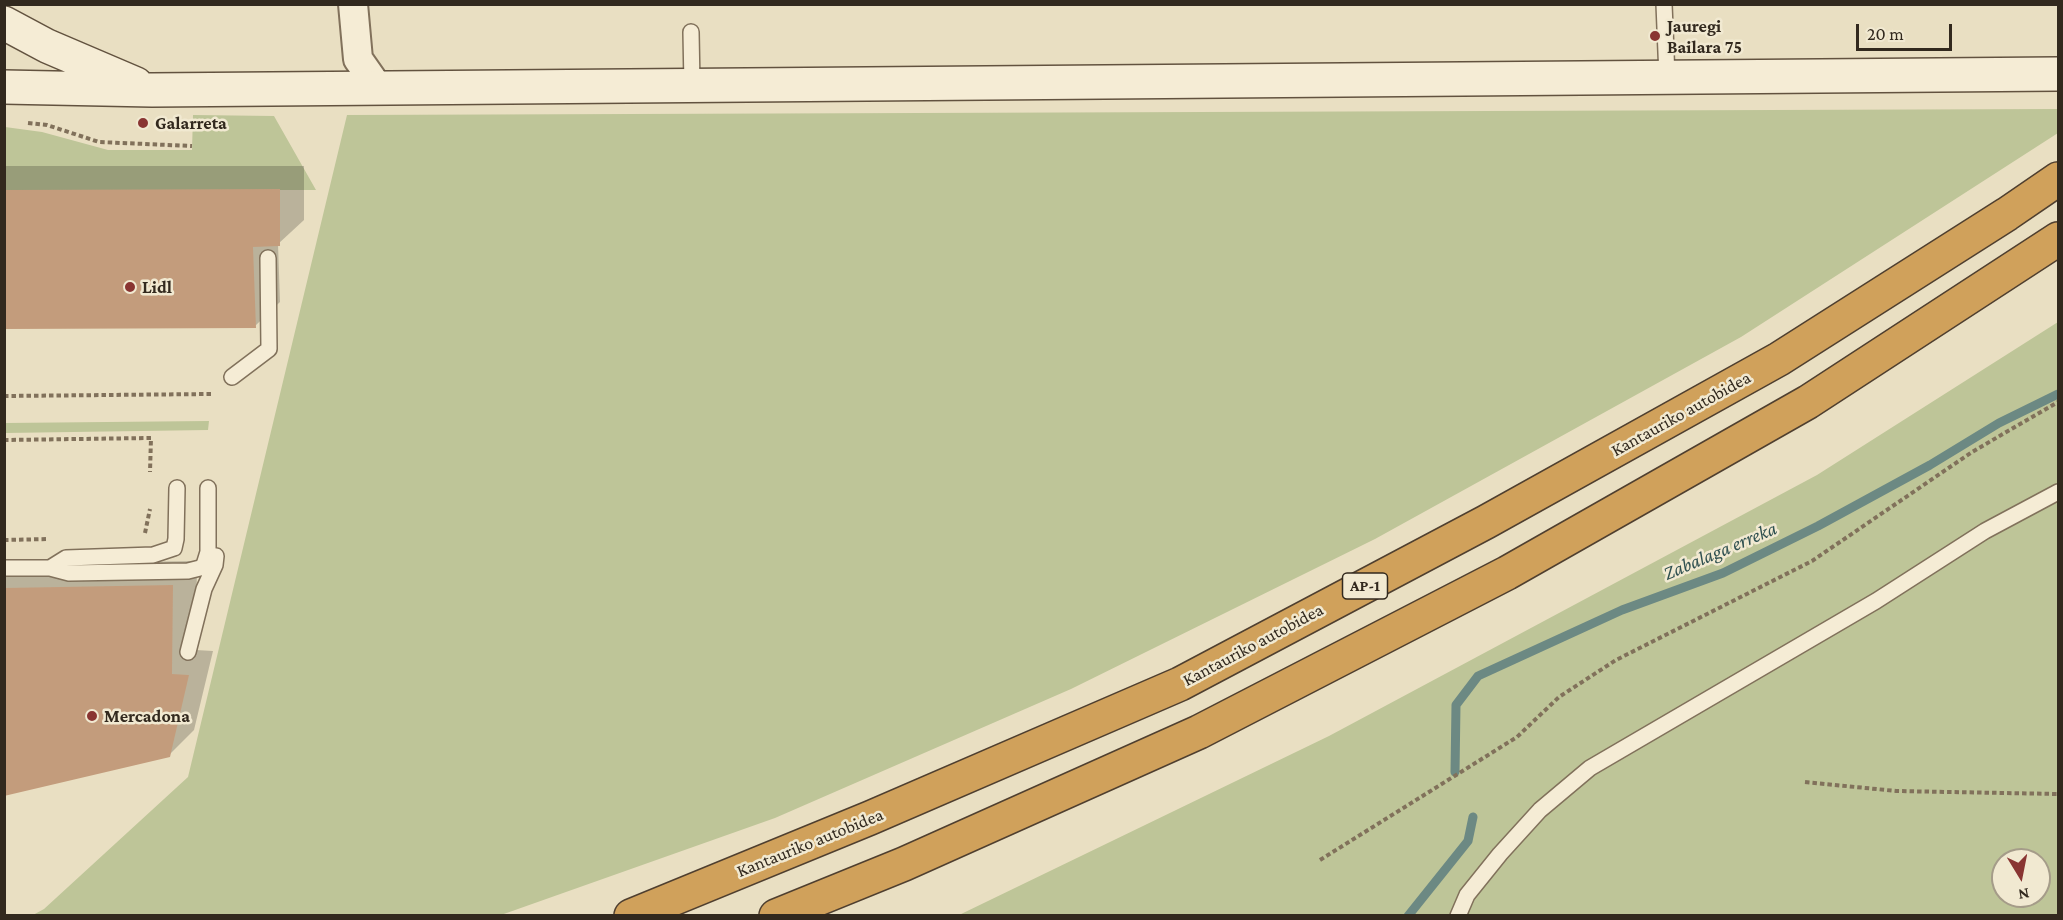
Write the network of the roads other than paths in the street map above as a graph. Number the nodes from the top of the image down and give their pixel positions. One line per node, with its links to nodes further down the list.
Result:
1 (353, 4): 9 (street)
2 (1664, 4): 6 (lane)
3 (4, 23): 10 (main road)
4 (691, 33): 7 (lane)
5 (2058, 74): 6 (main road)
6 (1667, 77): 7 (main road)
7 (692, 85): 9 (main road)
8 (4, 87): 10 (main road)
9 (379, 89): 10 (main road)
10 (152, 90)
11 (2058, 179): 20 (highway, Kantauriko autobidea / AP-1)
12 (2058, 239): 21 (highway)
13 (268, 258): 14 (lane)
14 (232, 377)
15 (177, 488): 18 (lane)
16 (2058, 492): 22 (lane)
17 (4, 568): 18 (lane)
18 (50, 568): 19 (lane)
19 (188, 652)
20 (631, 915)
21 (776, 915)
22 (1458, 915)

